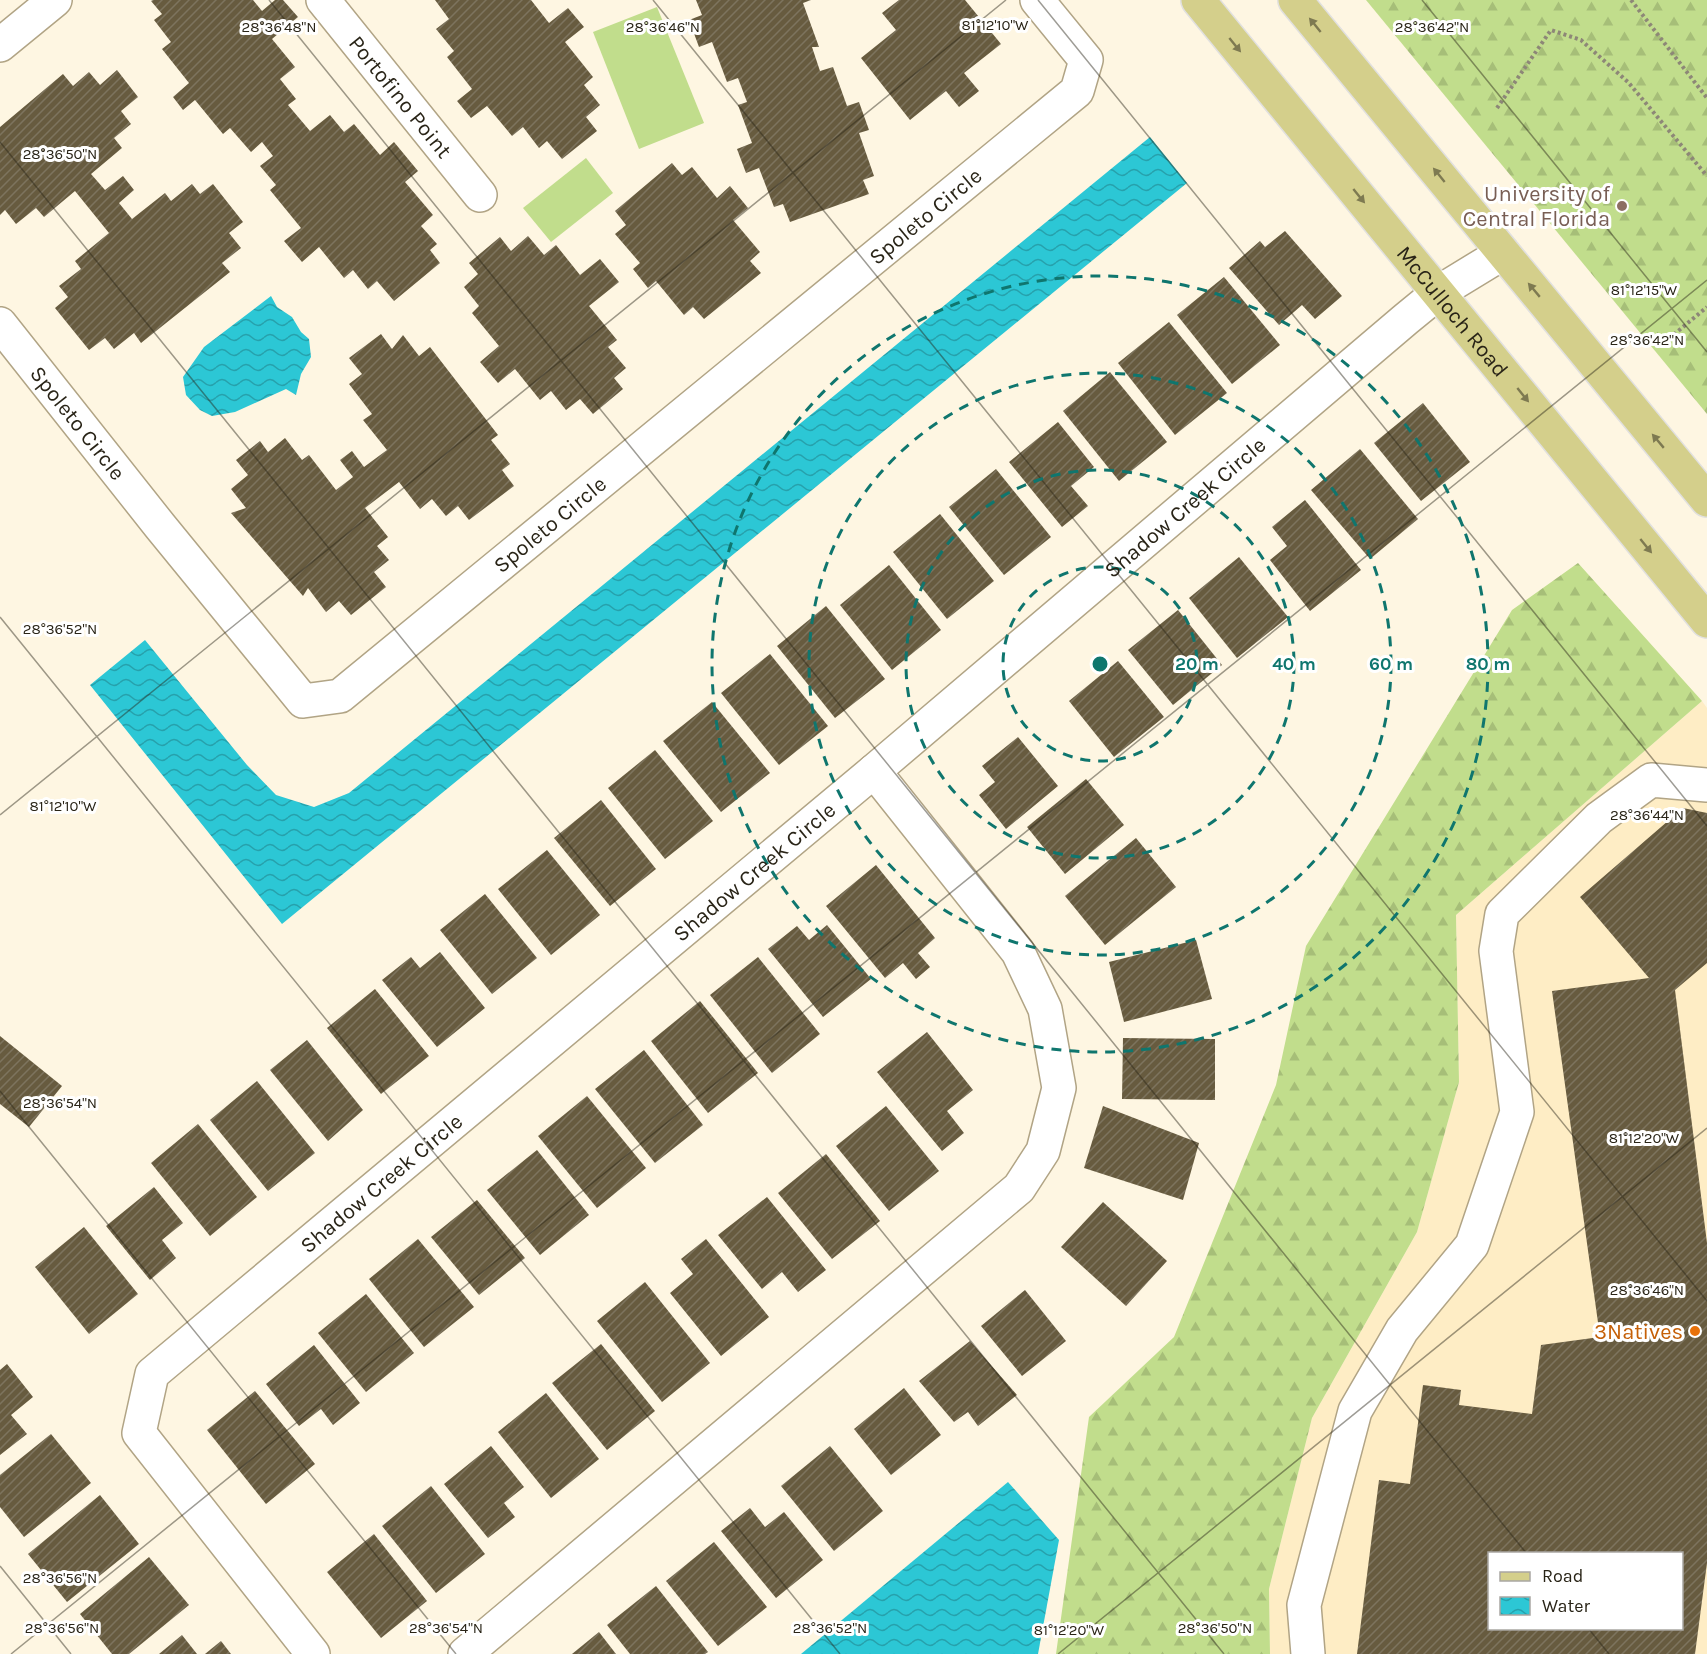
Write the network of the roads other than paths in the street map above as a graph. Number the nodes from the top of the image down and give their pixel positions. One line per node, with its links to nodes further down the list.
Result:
1 (55, 0): 6 (street)
2 (323, 0): 7 (street, Portofino Point)
3 (1037, 0): 10 (street, Spoleto Circle)
4 (1198, 0): 9 (main road, McCulloch Road, one-way to 9)
5 (1295, 0): 8 (main road, one-way to 5)
6 (0, 45)
7 (480, 195)
8 (1503, 253): 9 (street, Shadow Creek Circle); 11 (main road, one-way to 8)
9 (1438, 292): 12 (main road, McCulloch Road, one-way to 12); 13 (street, Shadow Creek Circle)
10 (0, 324)
11 (1707, 500)
12 (1707, 621)
13 (874, 771): 15 (street, Shadow Creek Circle); 16 (street)
14 (1707, 785): 17 (street)
15 (314, 1654)
16 (465, 1654)
17 (1308, 1654)

